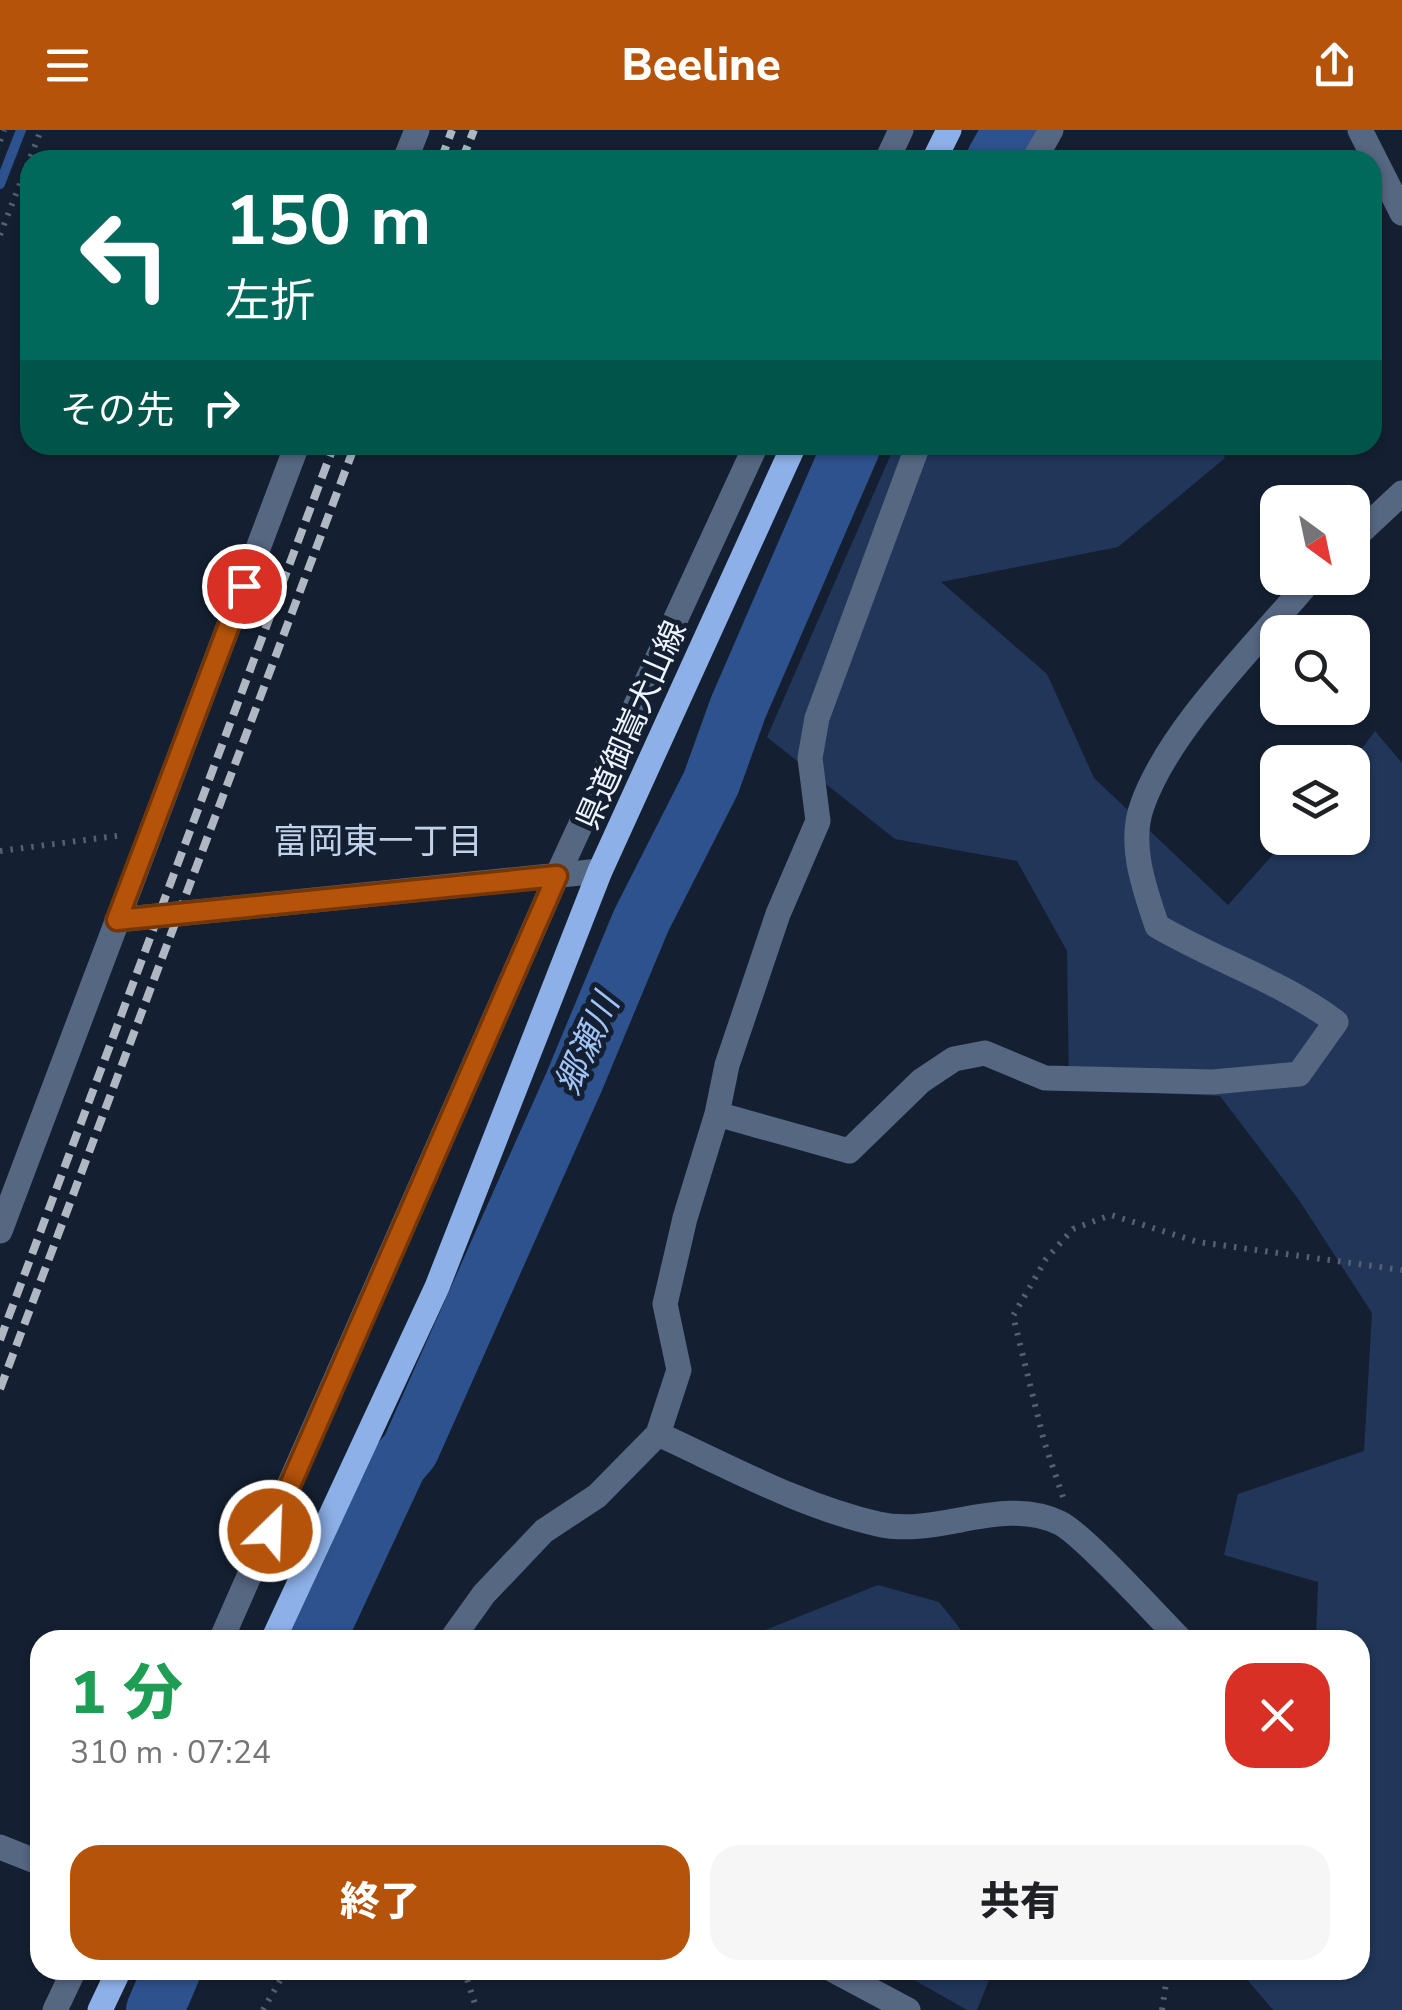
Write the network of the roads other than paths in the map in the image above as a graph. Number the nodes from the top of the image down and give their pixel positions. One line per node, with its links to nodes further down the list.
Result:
1 (1382, 173): 2 (street)
2 (1402, 213)
3 (293, 455): 12 (street)
4 (751, 455): 11 (street)
5 (789, 455): 10 (main road, 県道御嵩犬山線)
6 (914, 455): 13 (street)
7 (1402, 494): 8 (street)
8 (1370, 523)
9 (1298, 595): 13 (street)
10 (600, 871): 11 (street); 17 (main road, 県道御嵩犬山線)
11 (557, 876): 12 (street); 16 (street)
12 (117, 920): 14 (street)
13 (717, 1114): 15 (street)
14 (0, 1231)
15 (658, 1434): 18 (street); 19 (street)
16 (226, 1630)
17 (277, 1630)
18 (458, 1630)
19 (1172, 1630)
20 (0, 1847): 21 (street)
21 (30, 1859)
22 (69, 1980): 25 (street)
23 (114, 1980): 26 (main road)
24 (852, 1980): 27 (street)
25 (55, 2010)
26 (100, 2010)
27 (908, 2010)

